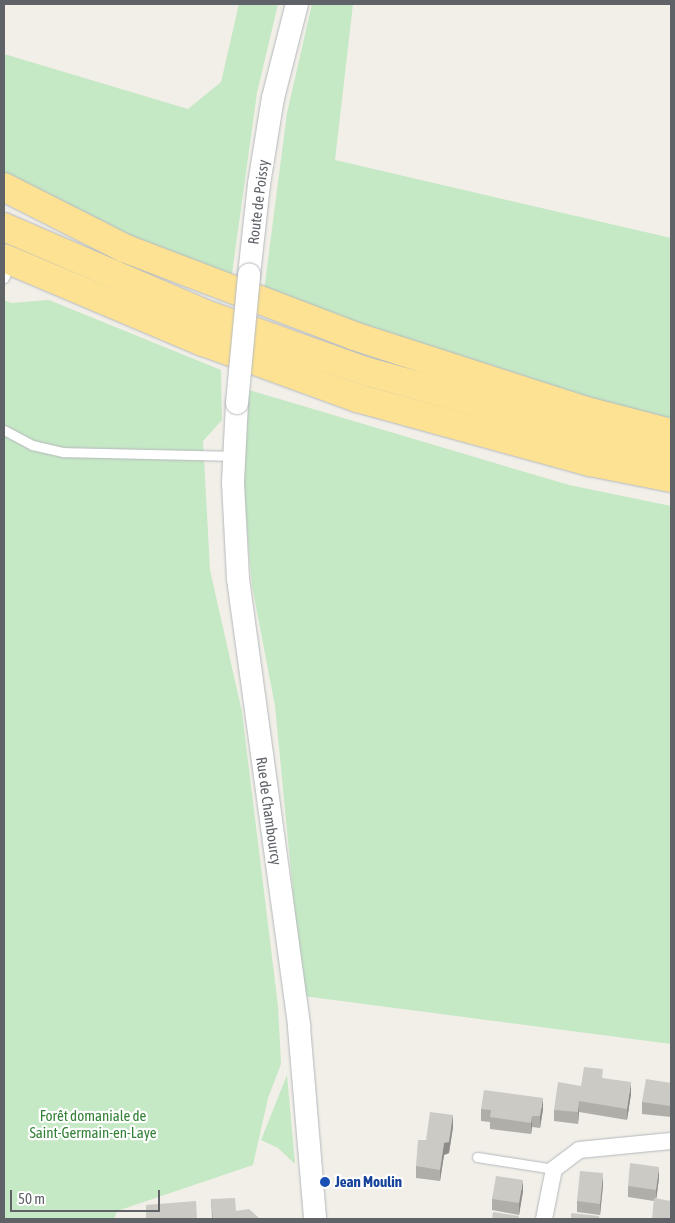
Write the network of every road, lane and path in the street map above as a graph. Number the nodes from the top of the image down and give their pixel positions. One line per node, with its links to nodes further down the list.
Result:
1 (297, 4): 5 (street, Route de Poissy, bridge)
2 (4, 187): 7 (highway)
3 (4, 227): 8 (highway)
4 (6, 266): 10 (highway)
5 (237, 403): 9 (street, Rue de Chambourcy)
6 (4, 430): 9 (lane)
7 (671, 432)
8 (671, 452)
9 (234, 456): 14 (street, Rue de Chambourcy)
10 (671, 478)
11 (671, 1140): 13 (street)
12 (477, 1157): 13 (lane)
13 (554, 1169): 15 (street)
14 (315, 1219)
15 (544, 1219)

